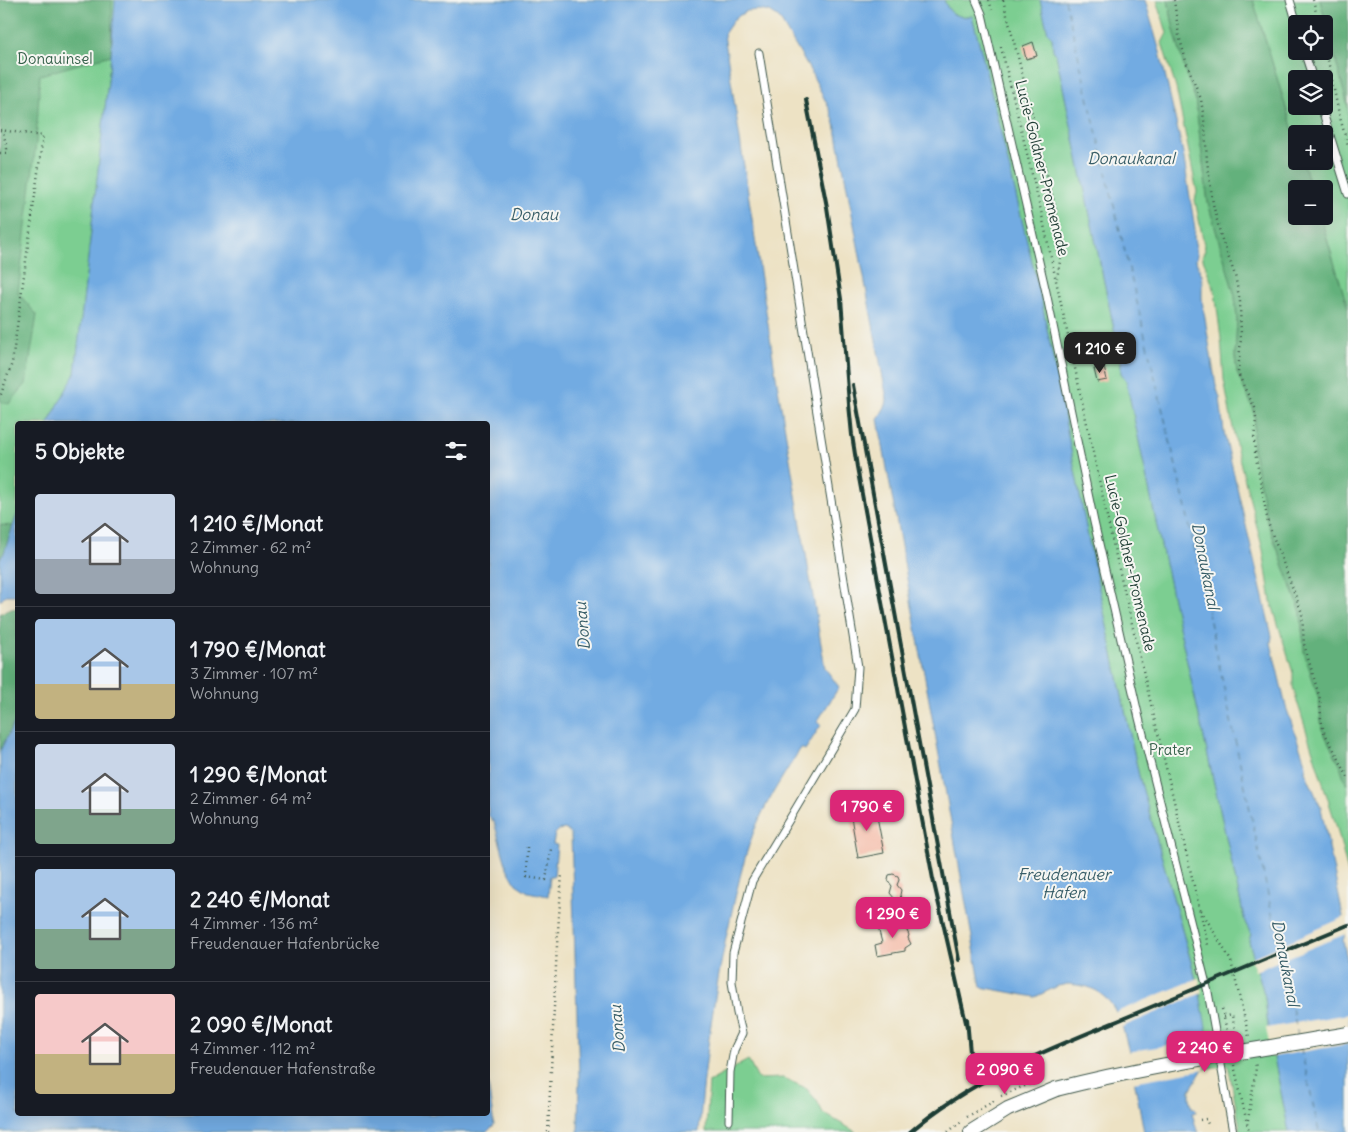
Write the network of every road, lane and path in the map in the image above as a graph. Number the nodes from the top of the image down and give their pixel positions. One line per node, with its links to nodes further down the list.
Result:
1 (976, 0): 40 (lane)
2 (989, 0): 7 (path)
3 (1003, 0): 18 (path)
4 (1174, 0): 20 (path)
5 (1290, 0): 8 (lane)
6 (1313, 0): 9 (path)
7 (992, 10)
8 (1294, 15)
9 (1317, 15)
10 (999, 38): 18 (path, Lucie-Goldner-Promenade)
11 (758, 53): 35 (lane)
12 (1328, 60): 15 (path)
13 (1324, 115): 17 (lane)
14 (1, 130): 16 (path); 19 (path)
15 (1348, 146)
16 (0, 153)
17 (1348, 194)
18 (1057, 279): 24 (path, Lucie-Goldner-Promenade)
19 (0, 396)
20 (1348, 778)
21 (527, 847): 22 (path)
22 (551, 849)
23 (562, 874): 38 (path)
24 (1199, 907): 25 (path, Lucie-Goldner-Promenade); 29 (path)
25 (1209, 952)
26 (1222, 1008): 27 (path)
27 (1224, 1017): 30 (path); 31 (path)
28 (1348, 1034): 39 (street, bridge)
29 (1249, 1038)
30 (1229, 1041)
31 (1237, 1041)
32 (1232, 1058): 37 (path)
33 (1254, 1058): 37 (path)
34 (1200, 1120): 36 (path)
35 (730, 1122)
36 (1208, 1124)
37 (1248, 1124): 41 (path)
38 (548, 1132)
39 (971, 1132)
40 (1233, 1132)
41 (1249, 1132)

